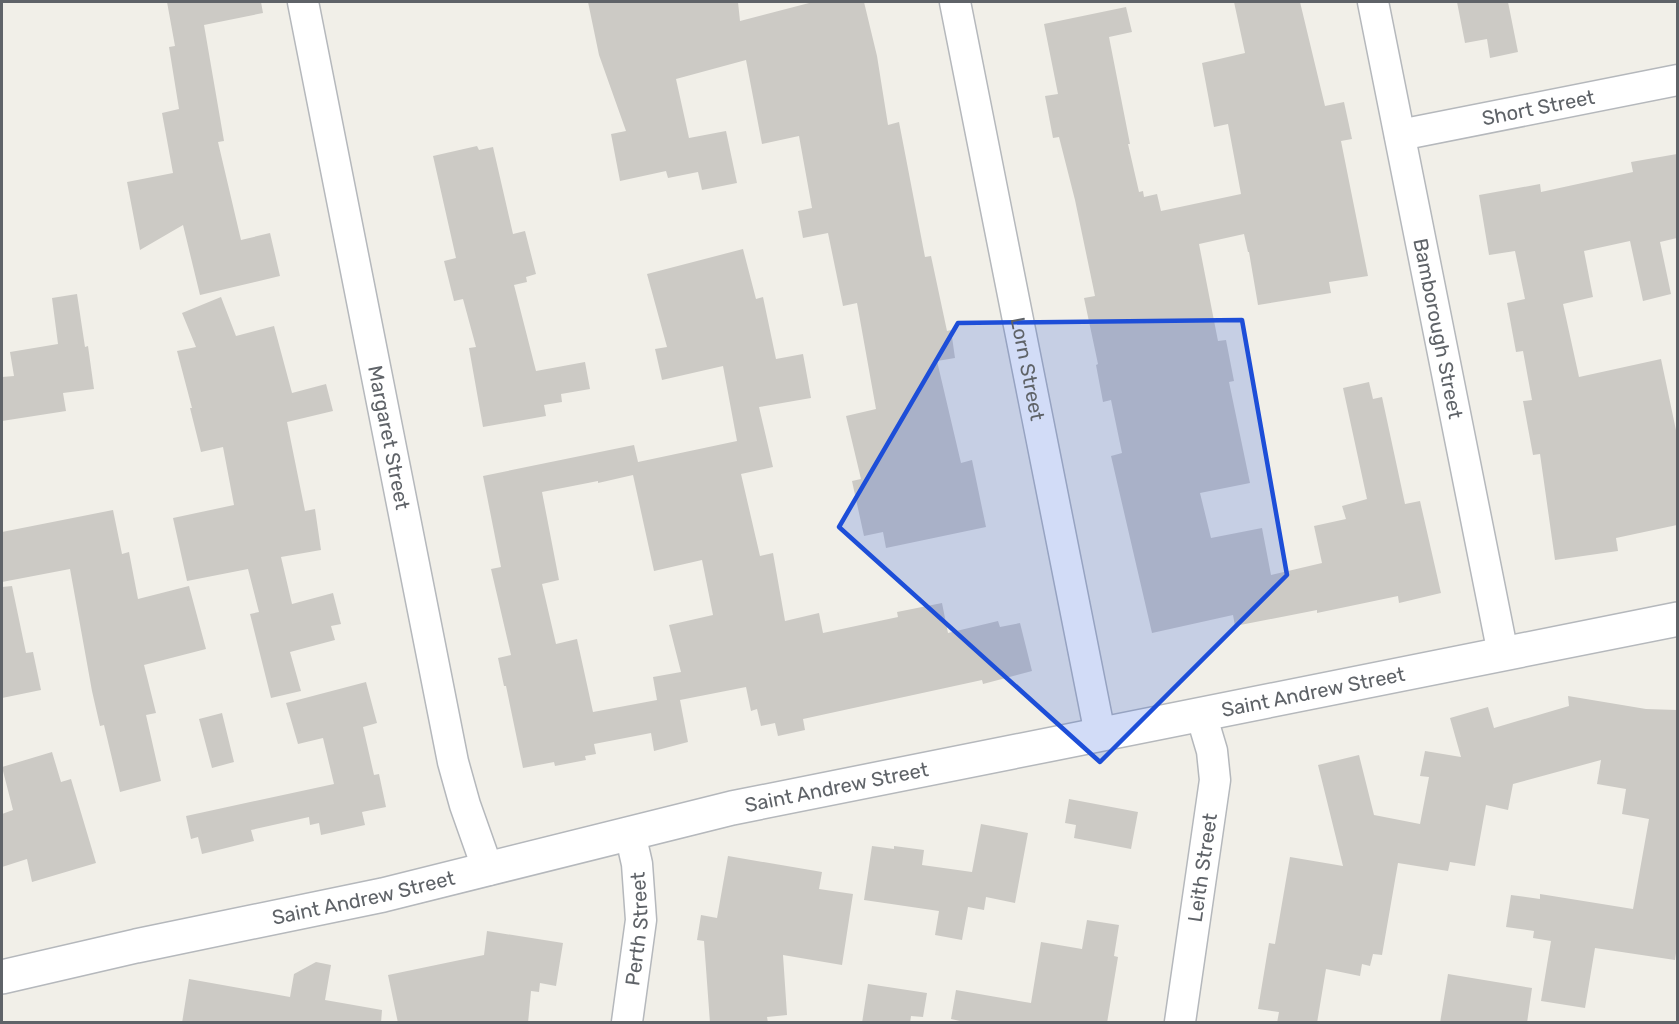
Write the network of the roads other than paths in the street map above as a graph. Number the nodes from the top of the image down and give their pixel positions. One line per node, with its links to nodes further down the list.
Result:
1 (303, 2): 11 (street, Margaret Street)
2 (955, 2): 9 (street, Lorn Street)
3 (1373, 2): 5 (street, Bamborough Street)
4 (1677, 80): 5 (street, Short Street)
5 (1400, 135): 7 (street, Bamborough Street)
6 (1677, 619): 7 (street, Saint Andrew Street)
7 (1503, 654): 8 (street, Saint Andrew Street)
8 (1201, 714): 9 (street, Saint Andrew Street); 14 (street, Leith Street)
9 (1100, 734): 10 (street, Saint Andrew Street)
10 (630, 833): 11 (street, Saint Andrew Street); 13 (street, Perth Street)
11 (488, 870): 12 (street, Saint Andrew Street)
12 (2, 977)
13 (627, 1023)
14 (1180, 1023)

